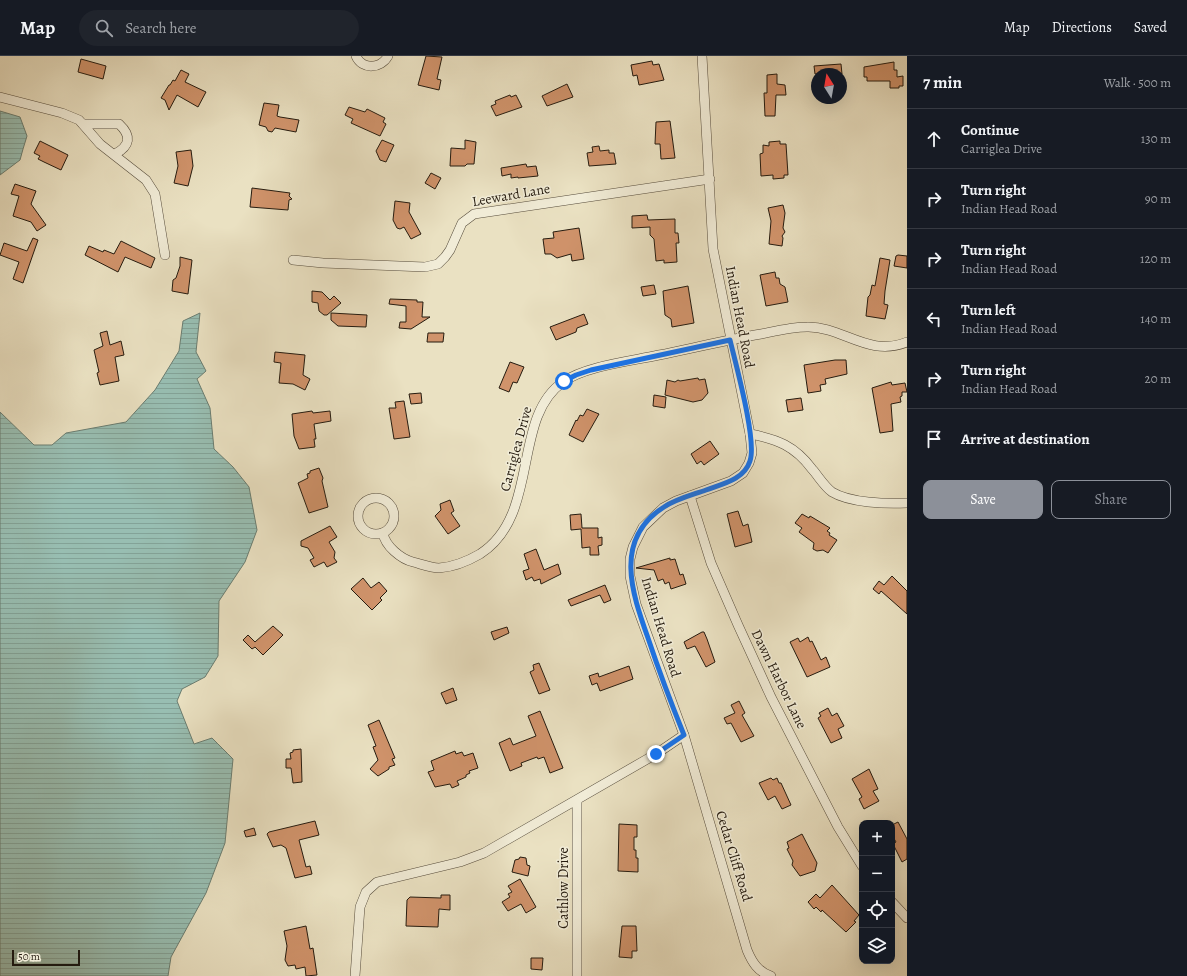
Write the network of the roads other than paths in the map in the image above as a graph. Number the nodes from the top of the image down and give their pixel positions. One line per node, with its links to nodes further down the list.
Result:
1 (356, 56): 2 (street)
2 (388, 56)
3 (702, 56): 7 (street, Indian Head Road)
4 (0, 97): 5 (street)
5 (83, 124): 6 (street); 6 (street)
6 (114, 154): 8 (street)
7 (710, 179): 9 (street, Leeward Lane); 10 (street, Indian Head Road)
8 (165, 255)
9 (293, 260)
10 (730, 340): 11 (street, Carriglea Drive); 12 (street, Indian Head Road); 15 (street, Carriglea Drive)
11 (907, 342)
12 (750, 434): 13 (street, Indian Head Road); 14 (street)
13 (690, 496): 16 (street, Indian Head Road); 18 (street, Dawn Harbor Lane)
14 (907, 504)
15 (383, 533): 15 (street)
16 (684, 735): 17 (street); 23 (street, Cedar Cliff Road)
17 (577, 801): 21 (street); 22 (street, Cathlow Drive)
18 (859, 861)
19 (895, 905): 20 (street)
20 (907, 918)
21 (355, 976)
22 (577, 976)
23 (771, 976)

